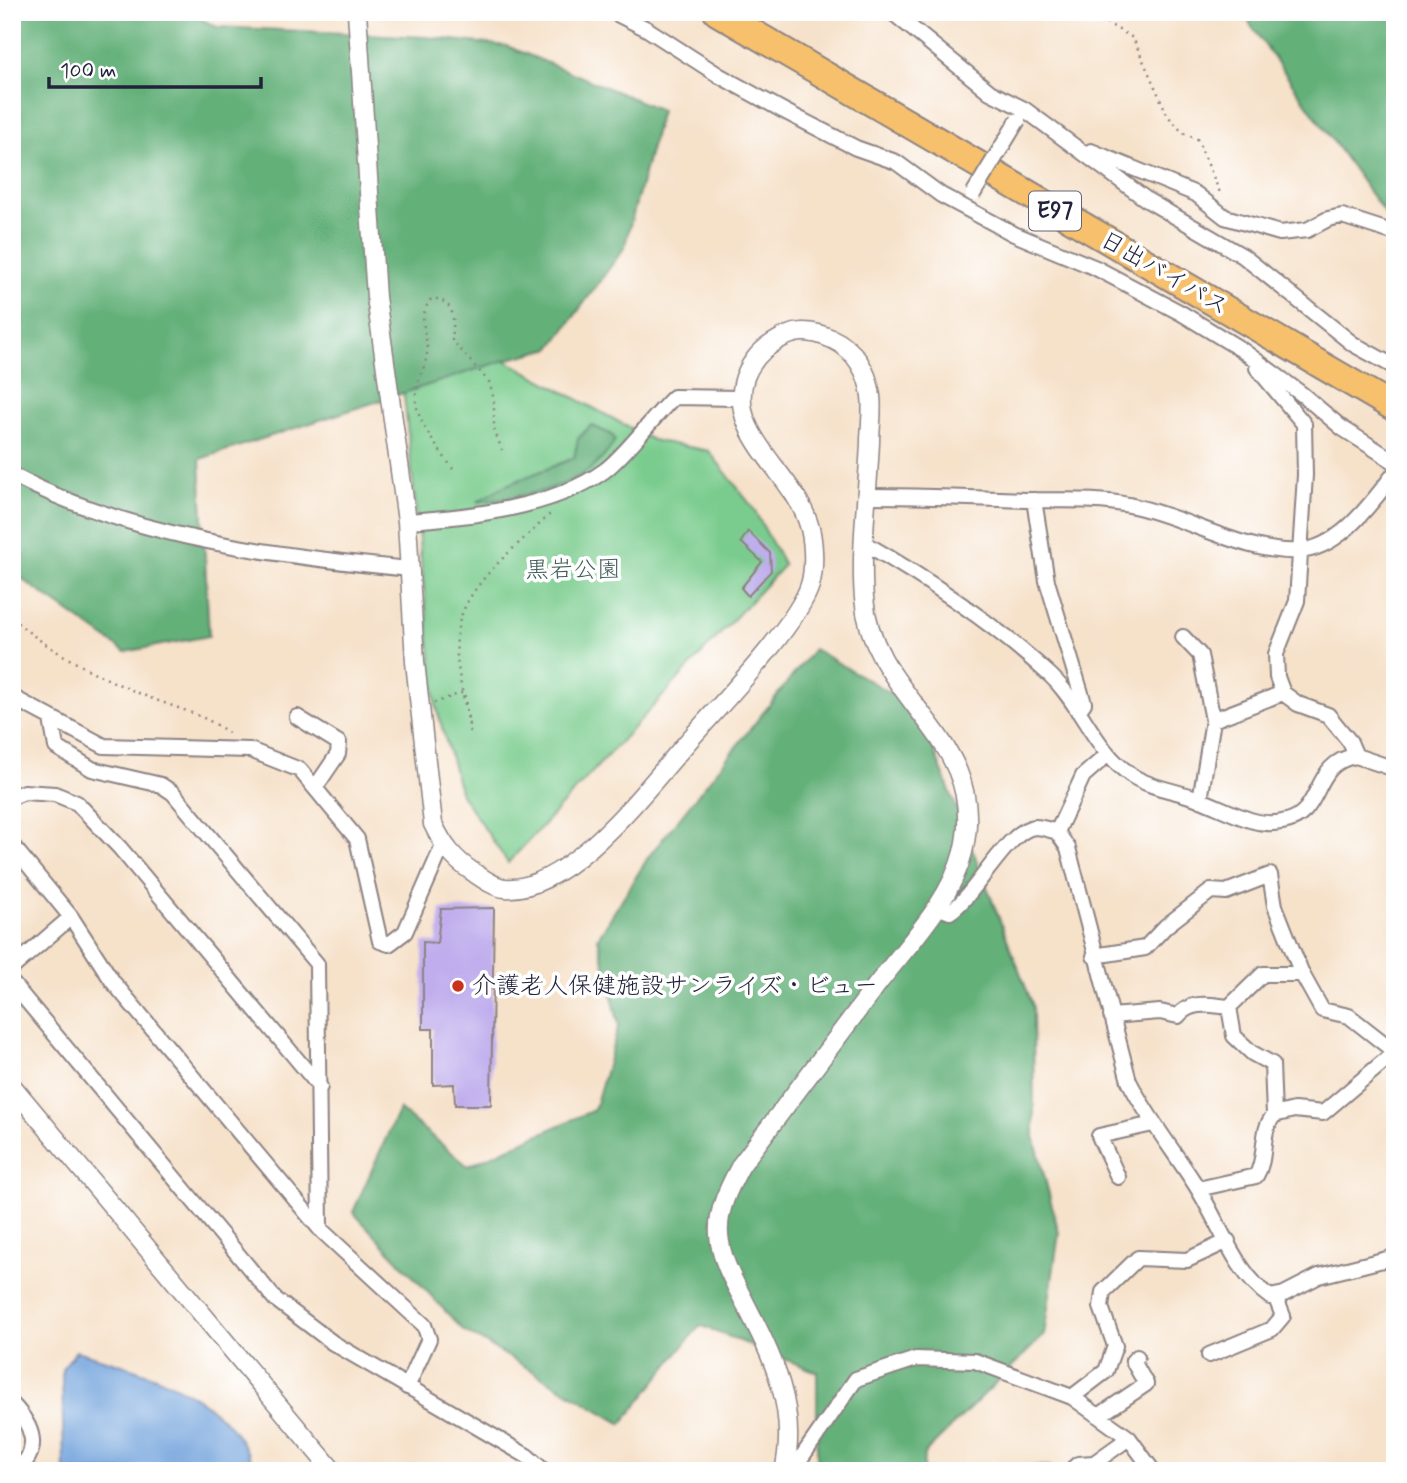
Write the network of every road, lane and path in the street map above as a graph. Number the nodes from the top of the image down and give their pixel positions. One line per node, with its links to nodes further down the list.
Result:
1 (357, 12): 23 (street)
2 (613, 12): 8 (street)
3 (717, 12): 14 (highway, 日出バイパス / E97)
4 (892, 12): 6 (street)
5 (1097, 12): 9 (path)
6 (1021, 115): 7 (street); 8 (street, bridge)
7 (1073, 145): 9 (street); 12 (street)
8 (966, 208): 11 (street)
9 (1225, 216): 10 (street)
10 (1395, 233)
11 (1242, 350): 16 (street); 25 (street)
12 (1395, 367)
13 (739, 398): 20 (street); 23 (street); 46 (street)
14 (1395, 408)
15 (502, 450): 17 (path)
16 (1395, 462)
17 (453, 469)
18 (1395, 473): 25 (street)
19 (12, 475): 26 (street)
20 (867, 496): 21 (street); 24 (street)
21 (1034, 500): 25 (street); 33 (street)
22 (552, 512): 29 (path)
23 (407, 521): 26 (street)
24 (866, 544): 33 (street); 47 (street)
25 (1299, 551): 30 (street)
26 (410, 569): 32 (street)
27 (12, 618): 37 (path)
28 (1183, 637): 36 (street)
29 (464, 692): 29 (path); 32 (path)
30 (1283, 693): 36 (street); 39 (street)
31 (12, 697): 35 (street)
32 (420, 708): 46 (street)
33 (1079, 711): 38 (street)
34 (297, 717): 41 (street)
35 (51, 719): 37 (street); 57 (street)
36 (1213, 720): 43 (street)
37 (250, 750): 41 (street)
38 (1107, 755): 43 (street); 44 (street)
39 (1356, 756): 40 (street); 43 (street)
40 (1395, 769)
41 (315, 788): 46 (street)
42 (12, 797): 57 (street)
43 (1200, 800)
44 (1057, 832): 47 (street); 49 (street)
45 (12, 845): 48 (street)
46 (443, 845)
47 (937, 907): 76 (street)
48 (71, 917): 50 (street); 62 (street)
49 (1094, 956): 51 (street); 54 (street)
50 (12, 968)
51 (1302, 974): 53 (street); 55 (street)
52 (12, 983): 68 (street)
53 (1229, 1007): 54 (street); 58 (street)
54 (1111, 1016): 59 (street)
55 (1395, 1052): 58 (street)
56 (12, 1086): 74 (street)
57 (320, 1087): 62 (street)
58 (1274, 1115): 61 (street)
59 (1153, 1124): 60 (street); 61 (street)
60 (1118, 1177)
61 (1198, 1189): 63 (street)
62 (320, 1229): 68 (street)
63 (1228, 1241): 65 (street); 69 (street)
64 (1395, 1257): 65 (street)
65 (1275, 1296): 66 (street)
66 (1209, 1355)
67 (1137, 1357): 71 (street)
68 (407, 1387): 75 (street)
69 (1072, 1397): 71 (street); 77 (street)
70 (12, 1404): 73 (street)
71 (1100, 1415): 72 (street)
72 (1129, 1438): 78 (street); 79 (street)
73 (16, 1471)
74 (333, 1471)
75 (544, 1471)
76 (784, 1471)
77 (792, 1471)
78 (1070, 1471)
79 (1153, 1471)

